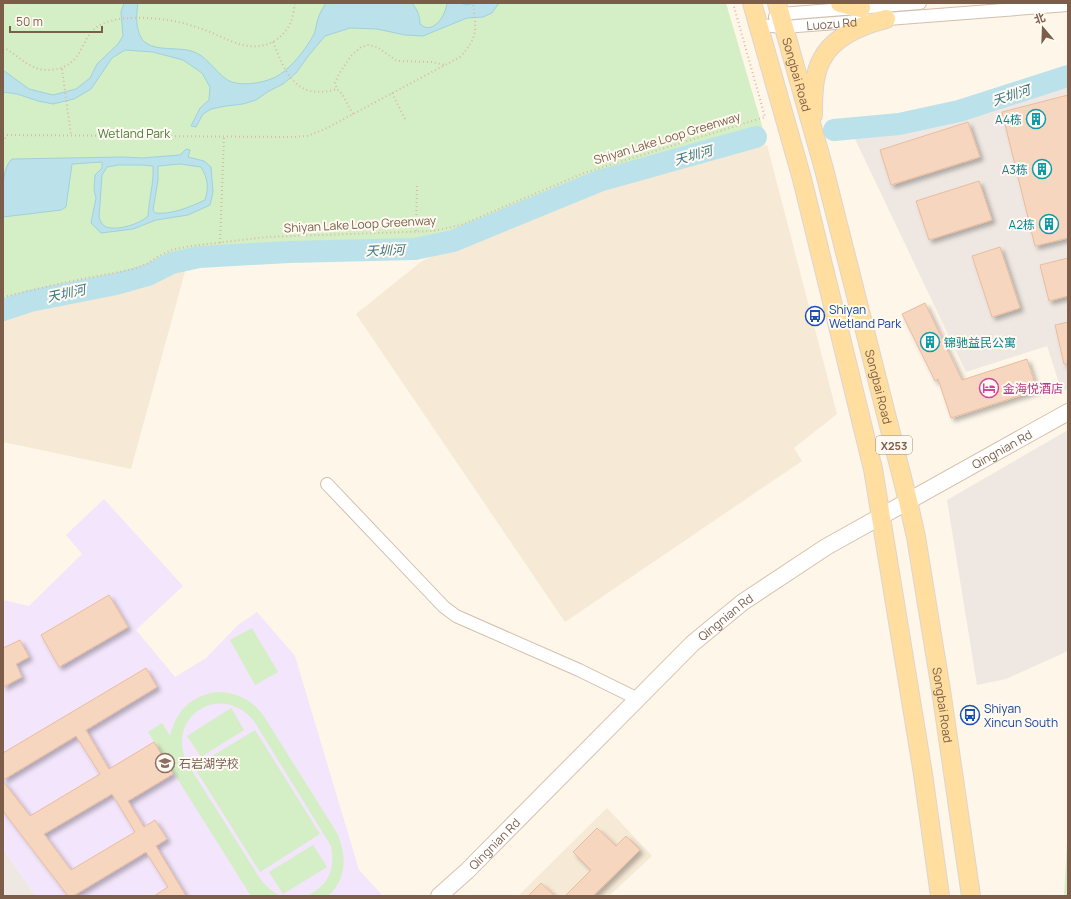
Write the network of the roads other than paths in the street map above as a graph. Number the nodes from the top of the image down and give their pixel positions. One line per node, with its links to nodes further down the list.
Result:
1 (752, 3): 8 (main road, Songbai Road / X253)
2 (840, 3): 5 (main road)
3 (920, 3): 5 (street, Luozu Rd)
4 (1068, 5): 7 (street, Luozu Rd)
5 (861, 8): 6 (street, Luozu Rd)
6 (780, 15): 7 (street, Luozu Rd); 8 (street, Luozu Rd); 9 (main road, Songbai Road / X253)
7 (886, 19): 9 (main road)
8 (759, 25): 13 (main road, Songbai Road / X253)
9 (814, 133): 12 (main road, Songbai Road / X253)
10 (1068, 412): 12 (street, Qingnian Rd)
11 (327, 484): 14 (street)
12 (908, 501): 13 (street, Qingnian Rd); 17 (main road, Songbai Road / X253)
13 (881, 517): 14 (street, Qingnian Rd); 16 (main road, Songbai Road / X253)
14 (638, 699): 15 (street, Qingnian Rd)
15 (439, 896)
16 (940, 896)
17 (971, 896)

